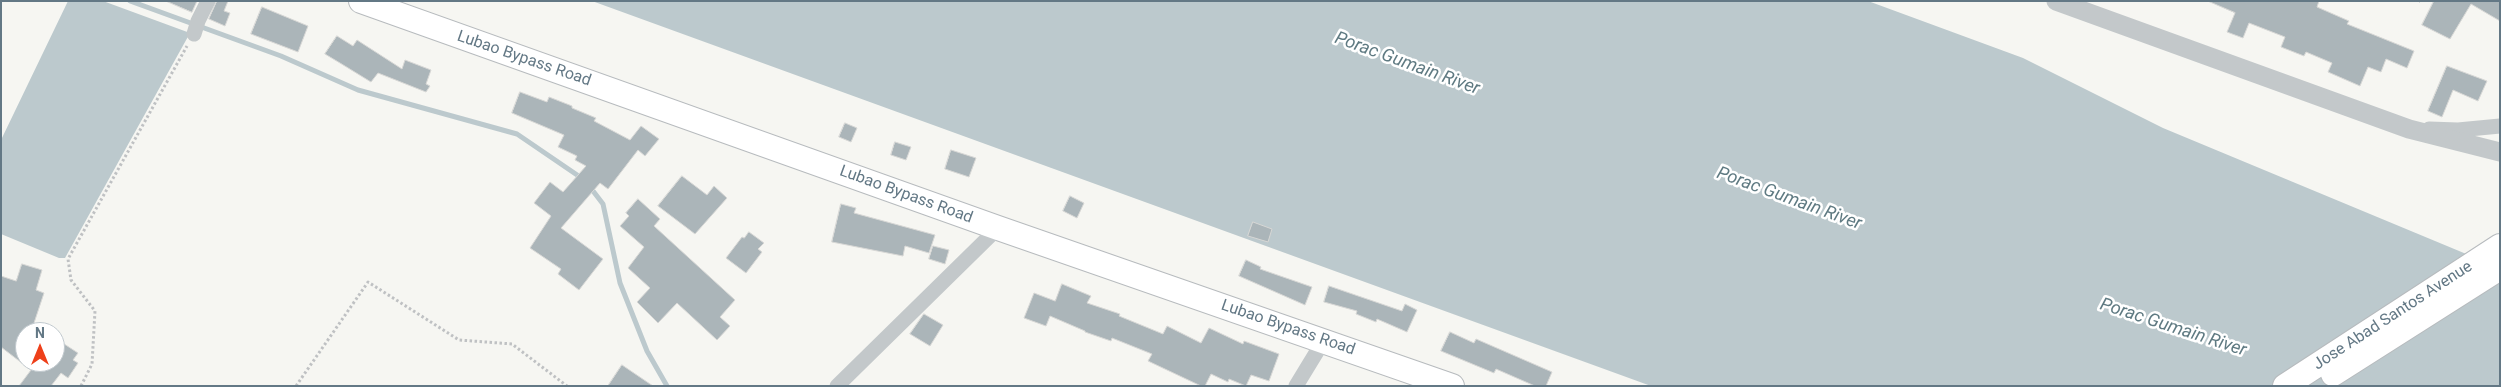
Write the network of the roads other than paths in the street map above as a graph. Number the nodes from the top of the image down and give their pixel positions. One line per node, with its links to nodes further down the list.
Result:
1 (208, 1): 4 (street)
2 (361, 1): 8 (highway, Lubao Bypass Road)
3 (2056, 1): 6 (street)
4 (196, 28)
5 (2500, 126): 6 (street)
6 (2409, 129): 7 (street)
7 (2500, 152)
8 (998, 228): 11 (highway, Lubao Bypass Road); 12 (street)
9 (2500, 246): 15 (highway, Jose Abad Santos Avenue)
10 (2500, 268): 16 (highway, Jose Abad Santos Avenue)
11 (1324, 340): 13 (street); 14 (highway, Lubao Bypass Road)
12 (840, 385)
13 (1296, 386)
14 (1452, 386)
15 (2285, 386)
16 (2315, 386)

